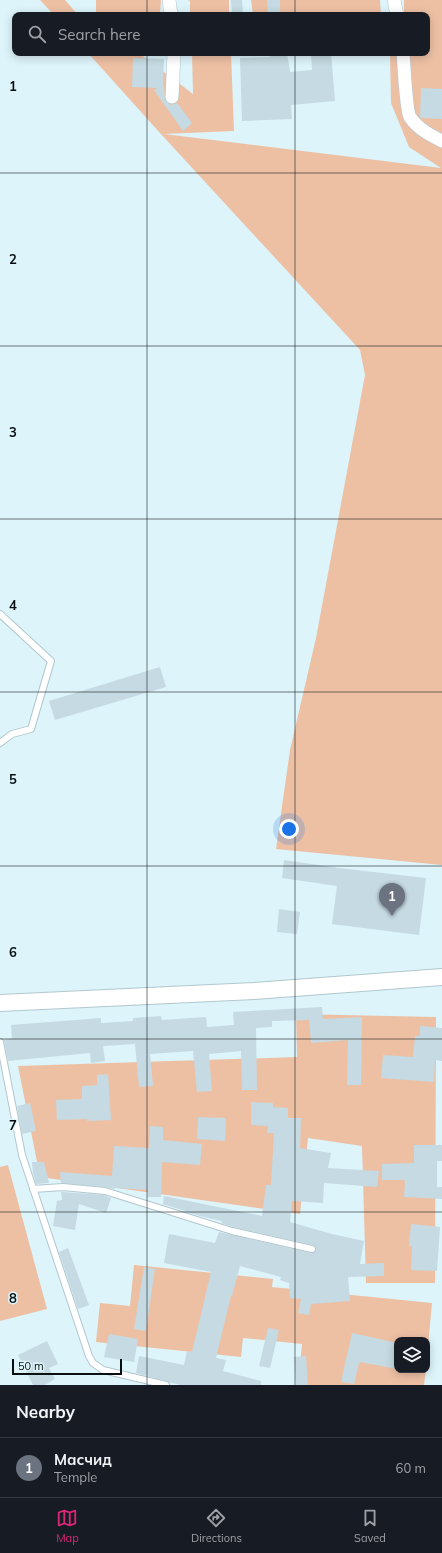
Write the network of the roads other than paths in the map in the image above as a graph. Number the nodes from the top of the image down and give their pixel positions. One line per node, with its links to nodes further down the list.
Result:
1 (169, 0): 3 (street)
2 (394, 0): 4 (street)
3 (171, 12)
4 (396, 12)
5 (174, 56): 7 (street)
6 (403, 56): 8 (street)
7 (172, 97)
8 (442, 141)
9 (0, 614): 10 (lane)
10 (0, 743)
11 (442, 977): 12 (street)
12 (0, 1004)
13 (0, 1042): 14 (lane)
14 (33, 1188): 15 (lane); 16 (lane)
15 (312, 1249)
16 (166, 1385)

